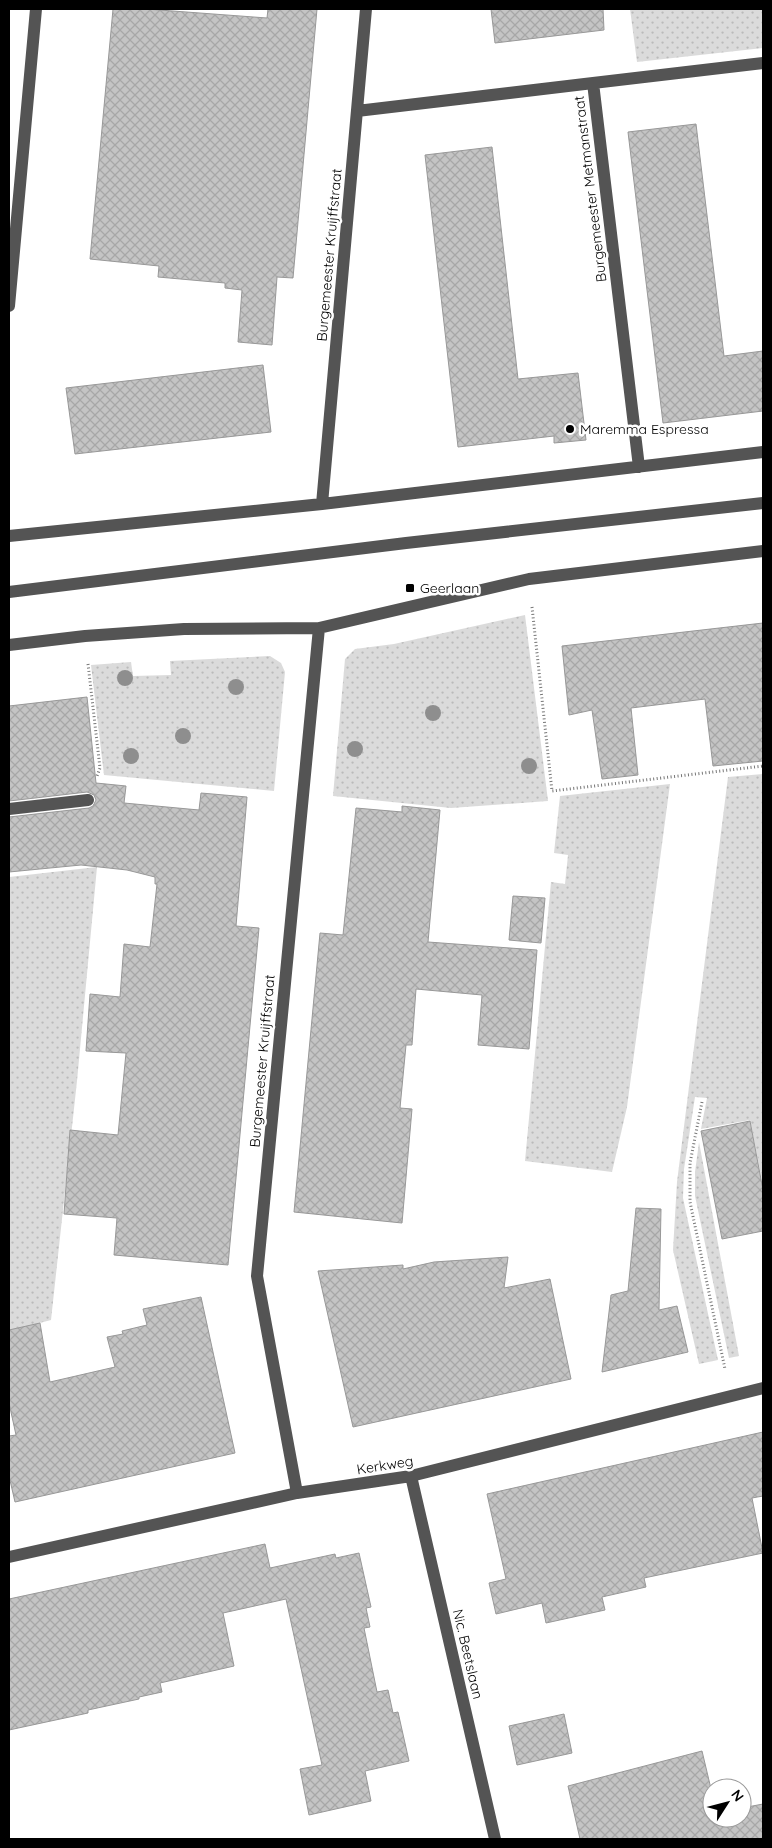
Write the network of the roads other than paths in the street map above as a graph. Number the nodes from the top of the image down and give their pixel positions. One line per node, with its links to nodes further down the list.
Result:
1 (36, 9): 6 (street)
2 (366, 9): 5 (street, Burgemeester Kruijffstraat)
3 (763, 63): 4 (street)
4 (593, 83): 5 (street, Burgemeester Metmanstraat); 8 (street, Burgemeester Metmanstraat)
5 (357, 111): 10 (street, Burgemeester Kruijffstraat)
6 (9, 306)
7 (763, 452): 8 (street)
8 (639, 467): 10 (street)
9 (763, 503): 13 (street)
10 (322, 504): 11 (street)
11 (9, 536)
12 (763, 551): 14 (street)
13 (9, 592)
14 (319, 628): 15 (street); 20 (street, Burgemeester Kruijffstraat)
15 (9, 645)
16 (88, 800): 17 (street)
17 (9, 809)
18 (763, 1388): 19 (street, Kerkweg)
19 (411, 1476): 20 (street, Kerkweg); 22 (street, Nic. Beetslaan)
20 (297, 1493): 21 (street, Kerkweg)
21 (9, 1556)
22 (495, 1839)

